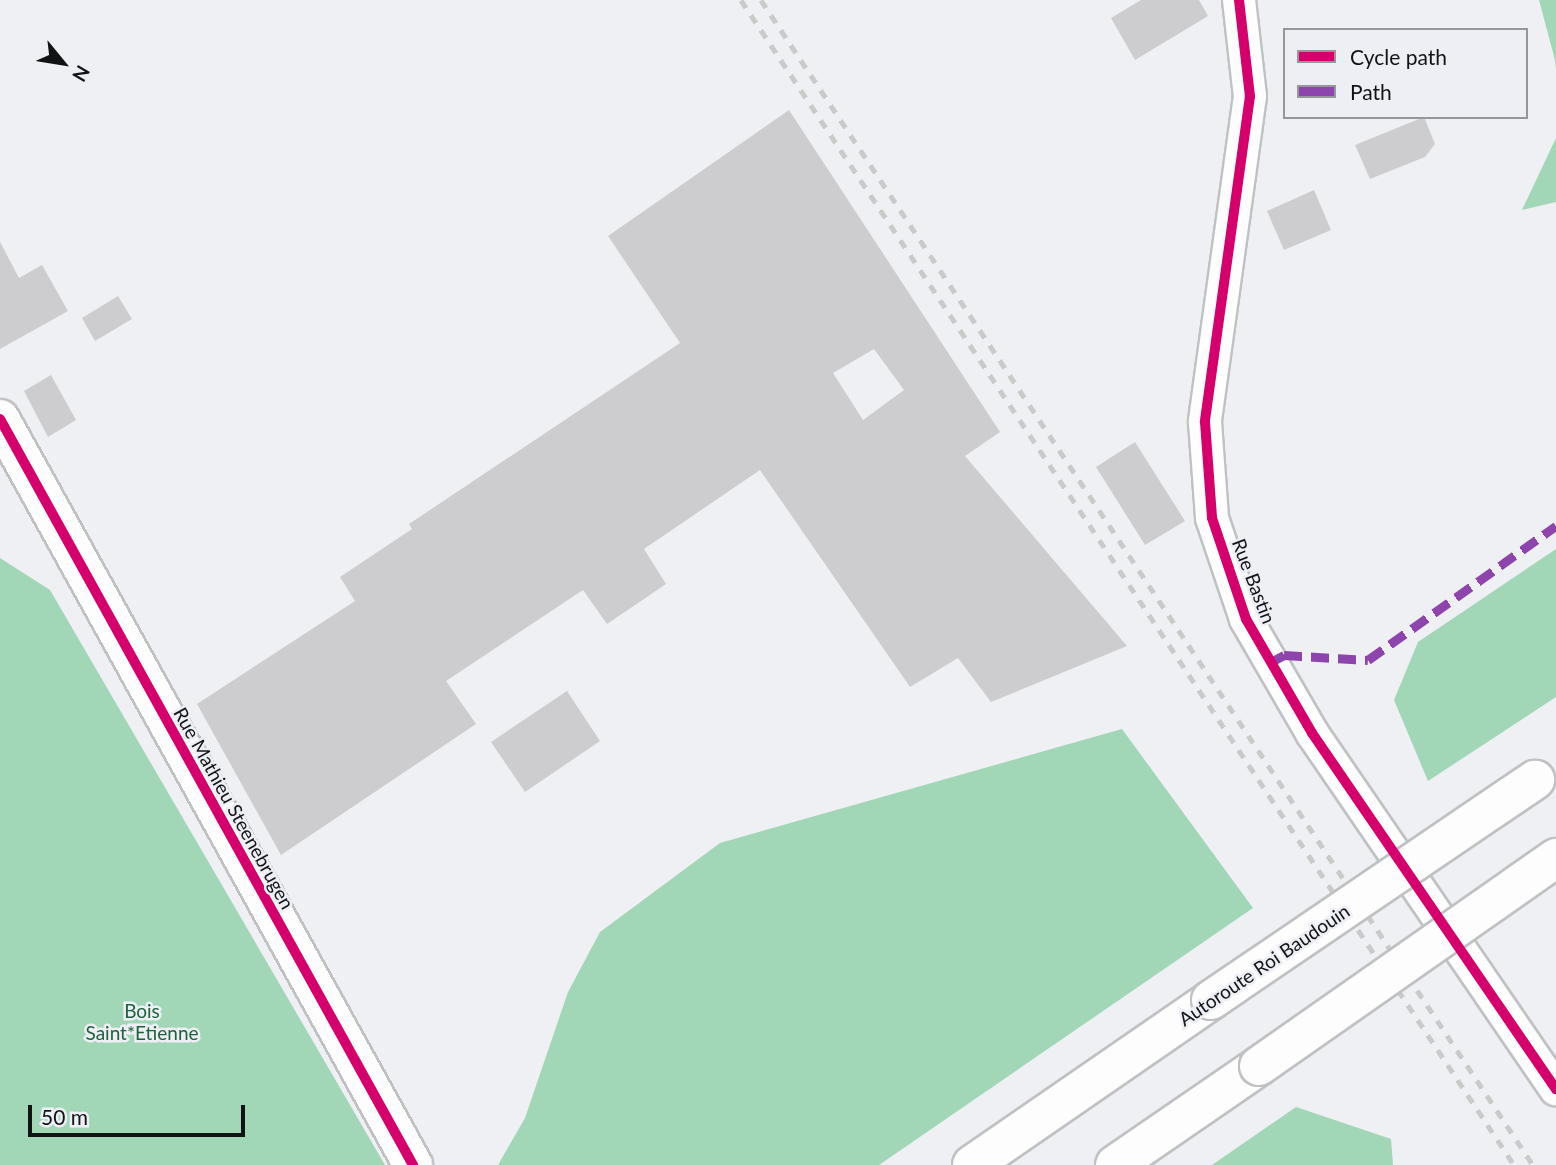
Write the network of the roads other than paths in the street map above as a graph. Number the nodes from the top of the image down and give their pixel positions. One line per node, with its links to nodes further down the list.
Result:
1 (1239, 0): 5 (street, Rue Bastin)
2 (0, 419): 6 (main road, Rue Mathieu Steenebrugen)
3 (1545, 772): 7 (main road, Autoroute Roi Baudouin, bridge)
4 (1556, 858): 8 (main road, bridge)
5 (1556, 1090)
6 (413, 1165)
7 (972, 1165)
8 (1115, 1165)

